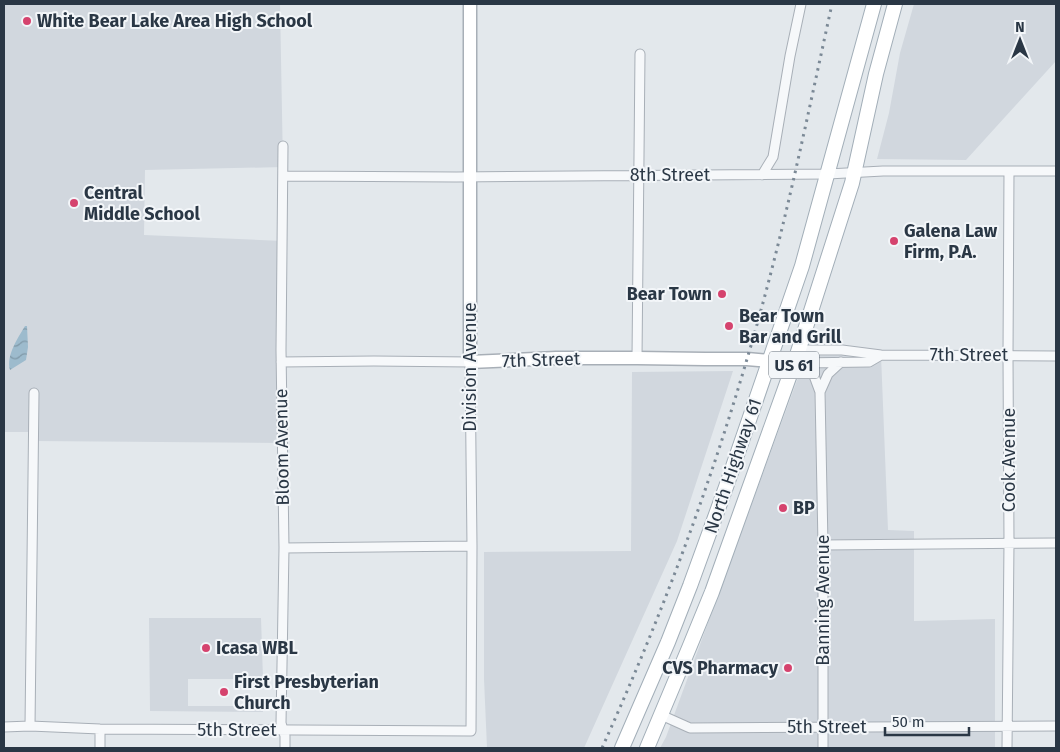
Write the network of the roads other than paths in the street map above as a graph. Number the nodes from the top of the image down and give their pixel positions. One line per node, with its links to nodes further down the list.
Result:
1 (470, 4): 14 (street, Division Avenue)
2 (802, 4): 12 (street)
3 (874, 4): 9 (main road, North Highway 61 / US 61)
4 (895, 4): 10 (main road, North Highway 61 / US 61)
5 (640, 54): 11 (street)
6 (283, 146): 13 (street, Bloom Avenue)
7 (1010, 171): 8 (street, 8th Street); 10 (street, 8th Street); 16 (street, Cook Avenue)
8 (1056, 171)
9 (828, 174): 10 (street, 8th Street); 12 (street, 8th Street); 20 (main road, North Highway 61 / US 61)
10 (854, 174): 19 (main road, North Highway 61 / US 61)
11 (639, 175): 12 (street, 8th Street); 14 (street, 8th Street); 18 (street)
12 (762, 175)
13 (284, 176): 14 (street, 8th Street); 21 (street, Bloom Avenue)
14 (470, 177): 22 (street, Division Avenue)
15 (881, 355): 16 (street, 7th Street); 19 (street, 7th Street); 23 (street, 7th Street)
16 (1008, 356): 17 (street, 7th Street); 26 (street, Cook Avenue)
17 (1056, 356)
18 (636, 358): 20 (street, 7th Street); 22 (street, 7th Street)
19 (798, 359): 20 (street, 7th Street); 23 (street, 7th Street); 24 (street, Banning Avenue); 32 (main road, North Highway 61 / US 61)
20 (770, 360): 31 (main road, North Highway 61 / US 61)
21 (281, 362): 22 (street, 7th Street); 30 (street, Bloom Avenue)
22 (470, 362): 29 (street, Division Avenue)
23 (841, 362): 24 (street, Banning Avenue)
24 (820, 392): 28 (street, Banning Avenue)
25 (34, 393): 33 (street)
26 (1009, 543): 27 (street); 28 (street); 34 (street, Cook Avenue)
27 (1056, 543)
28 (823, 545): 37 (street, Banning Avenue)
29 (472, 546): 30 (street); 40 (street, Division Avenue)
30 (284, 548): 39 (street, Bloom Avenue)
31 (650, 684): 32 (main road); 43 (main road, North Highway 61 / US 61)
32 (661, 715): 37 (street, 5th Street); 44 (main road, North Highway 61 / US 61)
33 (30, 726): 36 (street, 5th Street); 38 (street, 5th Street)
34 (1007, 726): 35 (street, 5th Street); 37 (street, 5th Street); 46 (street, Cook Avenue)
35 (1056, 726)
36 (4, 727)
37 (823, 727): 45 (street, Banning Avenue)
38 (100, 729): 39 (street, 5th Street); 41 (street)
39 (283, 730): 40 (street, 5th Street); 42 (street, Bloom Avenue)
40 (471, 731)
41 (100, 748)
42 (285, 748)
43 (622, 748)
44 (646, 748)
45 (823, 748)
46 (1007, 748)

